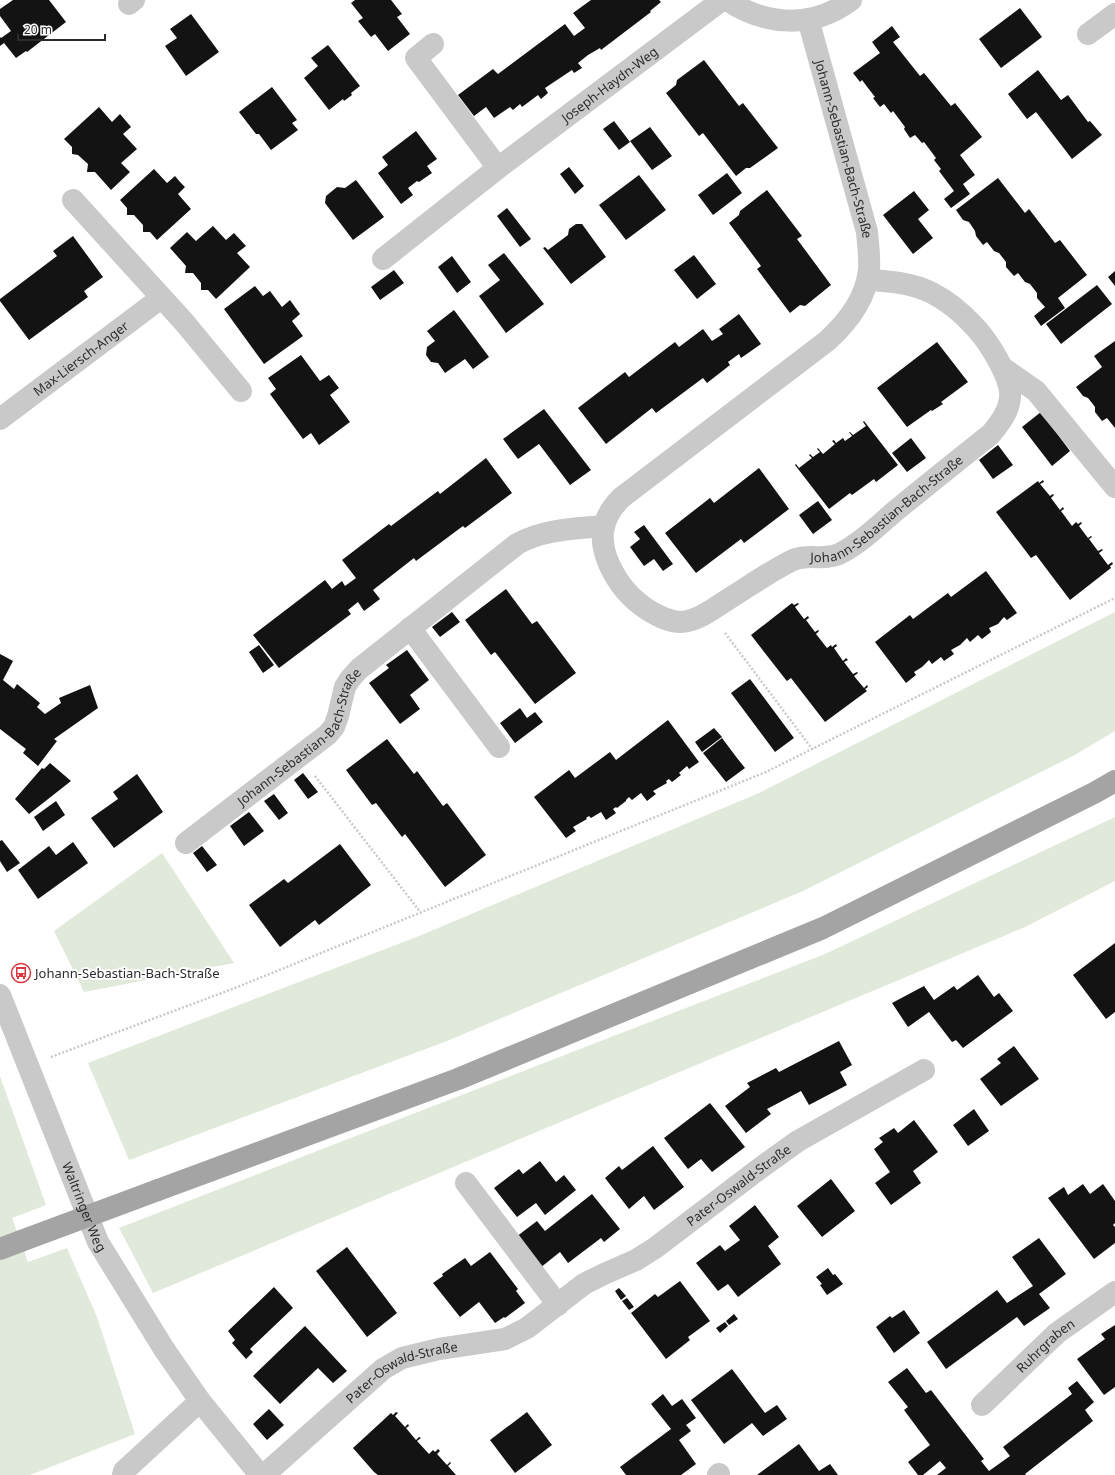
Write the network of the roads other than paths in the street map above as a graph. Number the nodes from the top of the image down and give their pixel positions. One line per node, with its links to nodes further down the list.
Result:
1 (722, 0): 8 (street, Joseph-Haydn-Weg)
2 (727, 0): 5 (street)
3 (850, 0): 5 (street)
4 (1115, 14): 6 (street)
5 (808, 19): 11 (street, Johann-Sebastian-Bach-Straße)
6 (1088, 34)
7 (433, 44): 8 (street)
8 (498, 168): 10 (street, Joseph-Haydn-Weg)
9 (73, 200): 12 (street)
10 (383, 259)
11 (867, 280): 13 (street, Johann-Sebastian-Bach-Straße); 17 (street, Johann-Sebastian-Bach-Straße)
12 (161, 298): 14 (street); 15 (street, Max-Liersch-Anger)
13 (1003, 368): 16 (street); 17 (street, Johann-Sebastian-Bach-Straße)
14 (240, 391)
15 (0, 419)
16 (1115, 487)
17 (604, 526): 18 (street, Johann-Sebastian-Bach-Straße)
18 (410, 628): 19 (street); 21 (street, Johann-Sebastian-Bach-Straße)
19 (499, 747)
20 (1115, 781): 26 (main road, bridge)
21 (186, 843)
22 (0, 995): 23 (street, Waltringer Weg)
23 (5, 1022): 29 (street, Waltringer Weg)
24 (924, 1070): 28 (street, Pater-Oswald-Straße)
25 (466, 1183): 28 (street)
26 (0, 1249)
27 (1115, 1292): 30 (street, Ruhrgraben)
28 (558, 1305): 33 (street, Pater-Oswald-Straße)
29 (200, 1401): 31 (street); 32 (street, Waltringer Weg)
30 (982, 1405)
31 (123, 1475)
32 (260, 1475)
33 (264, 1475)

